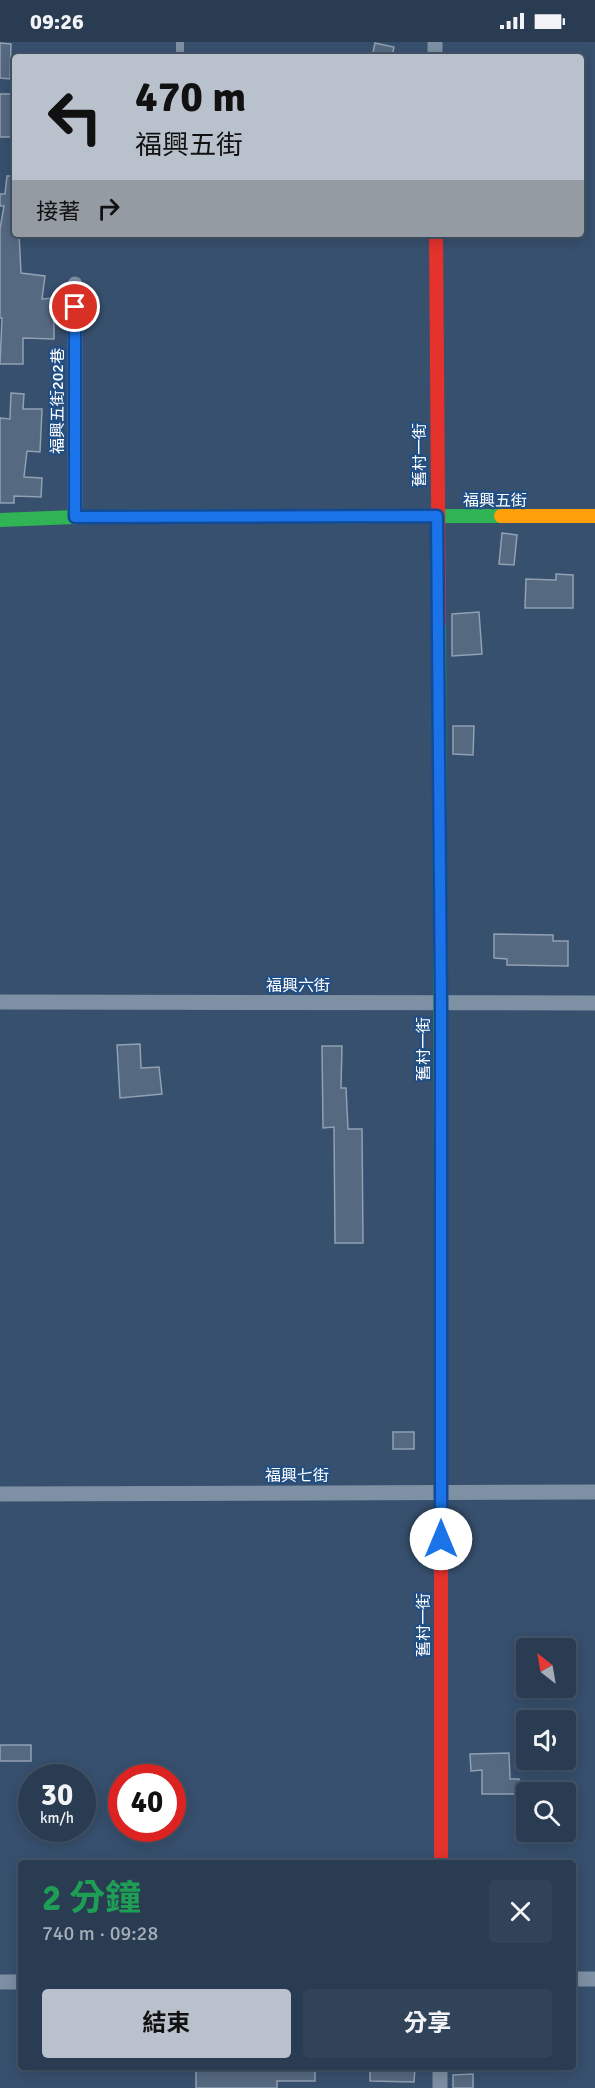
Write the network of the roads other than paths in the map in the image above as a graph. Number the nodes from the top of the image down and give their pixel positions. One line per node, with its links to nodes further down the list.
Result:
1 (436, 237): 3 (street, 舊村一街)
2 (75, 284): 5 (street, 福興五街202巷)
3 (437, 516): 4 (street, 福興五街); 5 (street, 福興五街); 9 (street, 舊村一街)
4 (595, 516)
5 (75, 517): 6 (street, 福興五街)
6 (0, 520)
7 (0, 1002): 9 (street, 福興六街)
8 (595, 1003): 9 (street, 福興六街)
9 (441, 1004): 10 (street, 舊村一街)
10 (441, 1492): 11 (street, 福興七街); 12 (street, 福興七街); 13 (street, 舊村一街)
11 (595, 1492)
12 (0, 1494)
13 (441, 1860)
14 (576, 1979): 15 (street)
15 (595, 1979)
16 (0, 1982): 17 (street)
17 (18, 1982)
18 (440, 2070): 19 (street)
19 (440, 2088)

